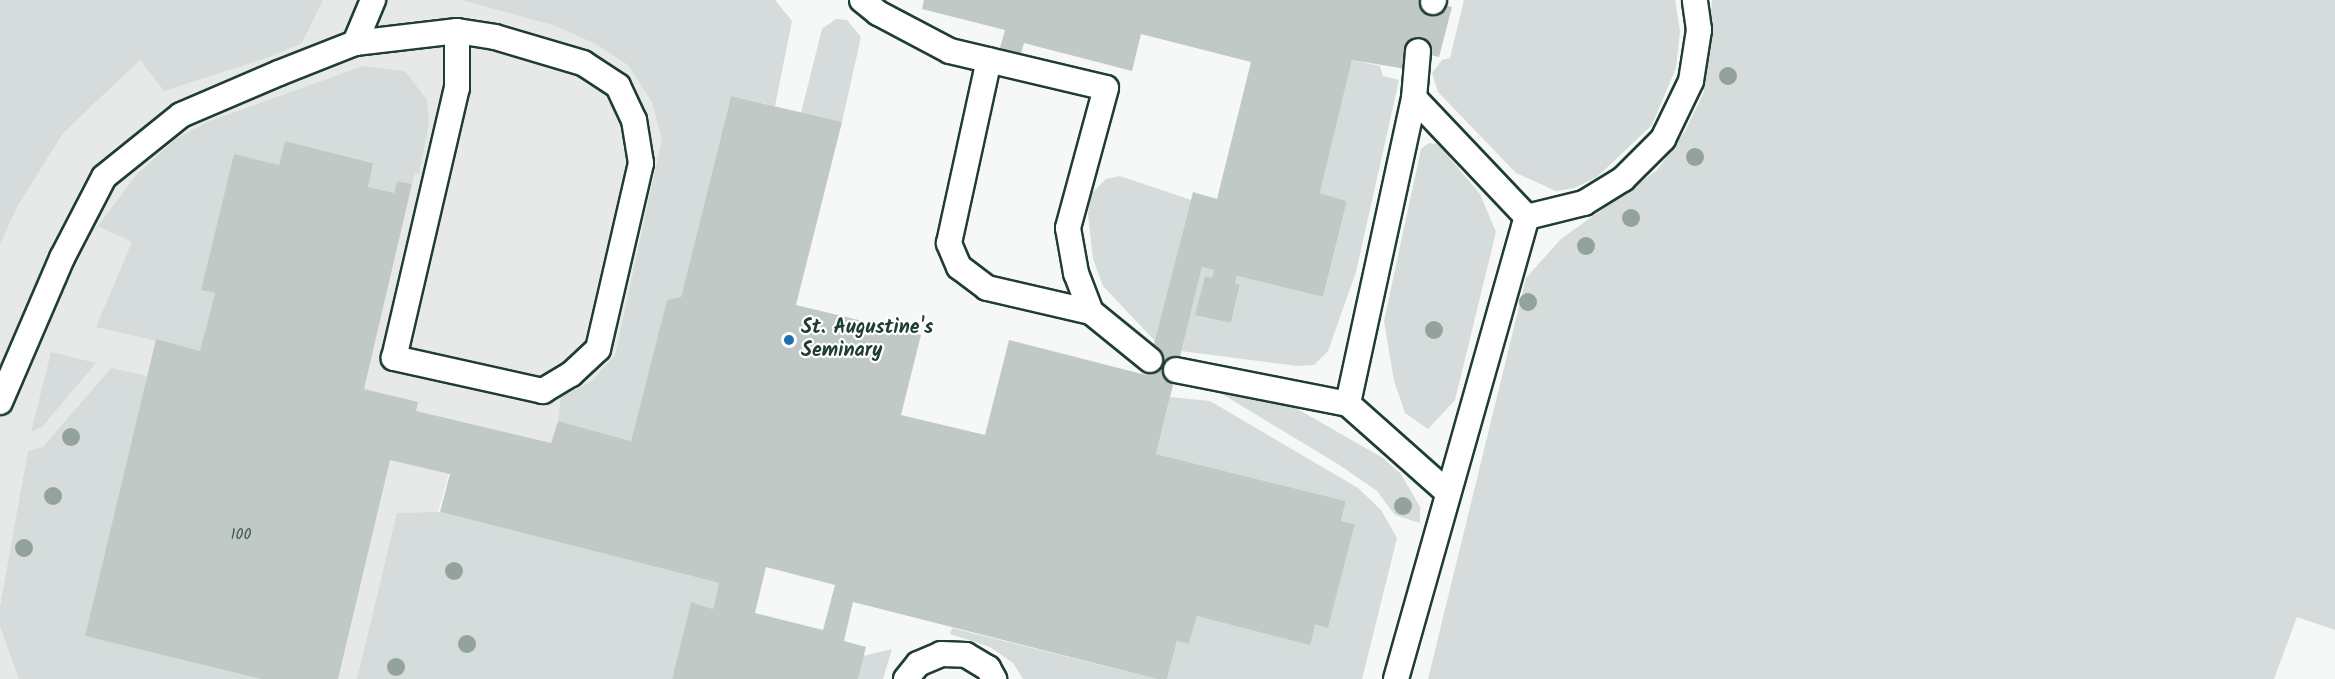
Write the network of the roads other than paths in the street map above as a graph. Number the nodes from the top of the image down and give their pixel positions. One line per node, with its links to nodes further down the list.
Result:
1 (373, 0): 5 (lane)
2 (862, 0): 7 (lane)
3 (1695, 0): 9 (lane)
4 (457, 31): 4 (lane); 5 (lane)
5 (355, 43): 13 (lane)
6 (1418, 51): 8 (lane)
7 (989, 60): 10 (lane); 10 (lane)
8 (1414, 98): 9 (lane); 14 (lane)
9 (1527, 217): 15 (lane)
10 (1091, 312): 11 (lane)
11 (1150, 360)
12 (1176, 370): 14 (lane)
13 (0, 402)
14 (1348, 404): 15 (lane)
15 (1447, 492): 18 (lane)
16 (906, 679): 17 (lane)
17 (994, 679)
18 (1396, 679)

